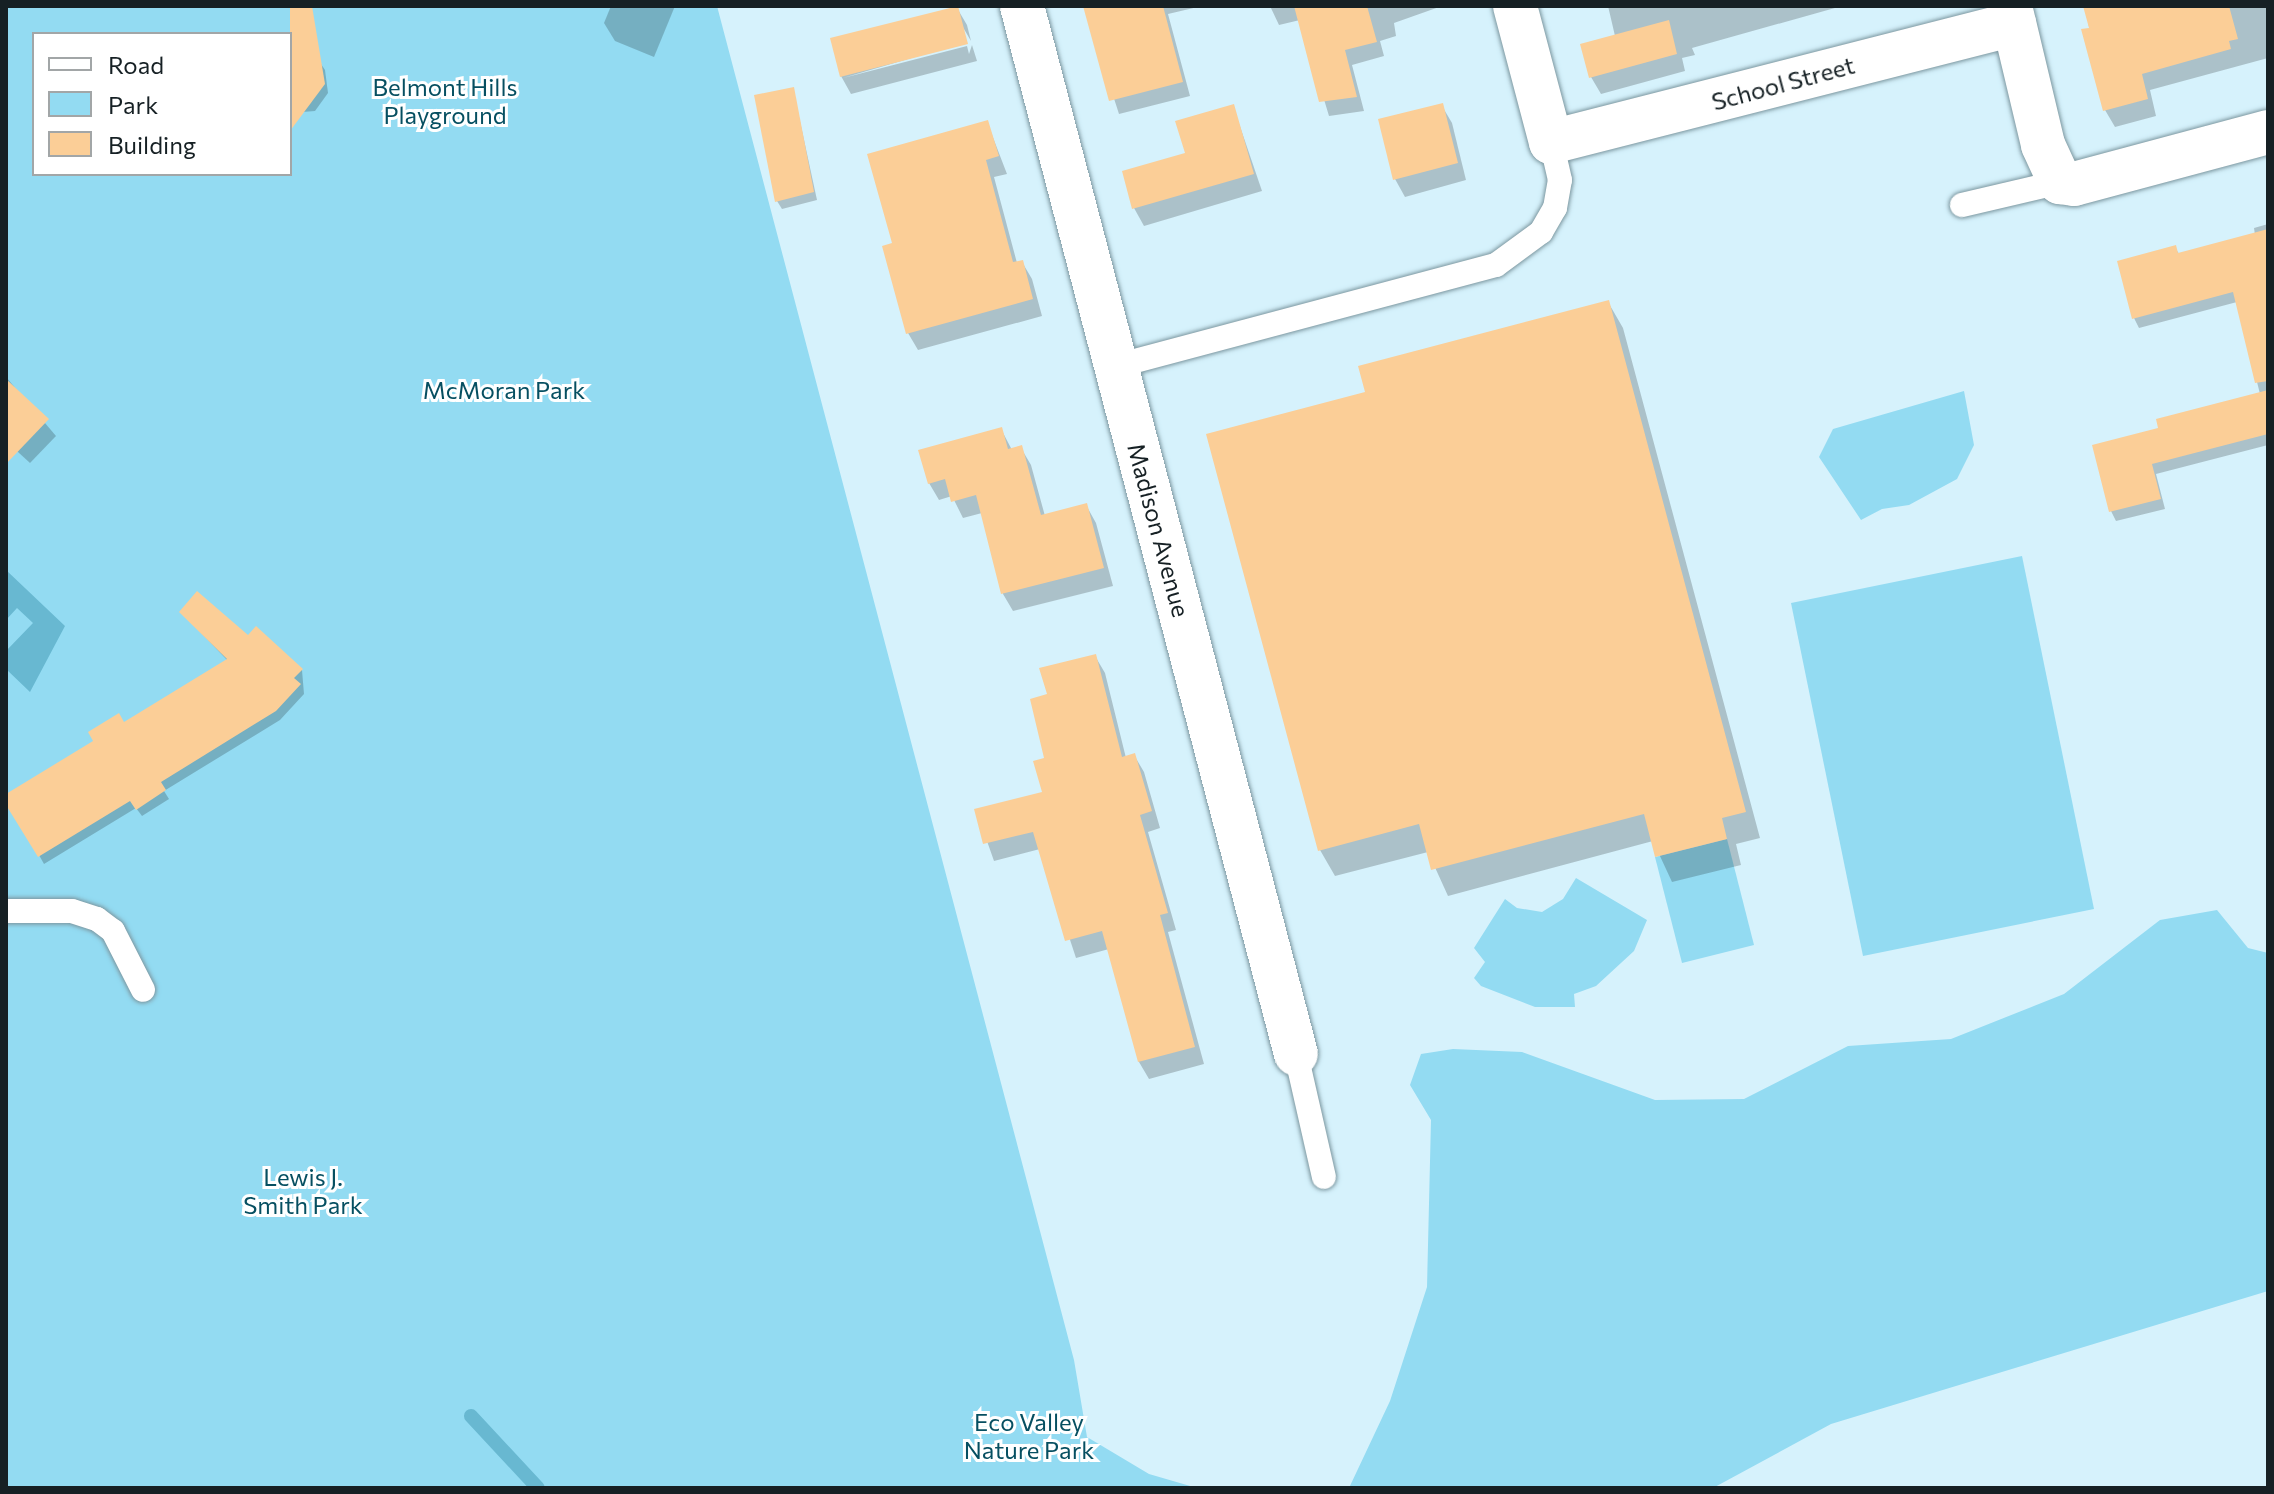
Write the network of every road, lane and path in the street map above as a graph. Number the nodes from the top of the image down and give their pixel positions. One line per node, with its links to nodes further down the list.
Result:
1 (1022, 6): 8 (street, Madison Avenue)
2 (1515, 6): 5 (street)
3 (2012, 15): 5 (street, School Street); 6 (street)
4 (2268, 132): 6 (street)
5 (1551, 142): 8 (lane)
6 (2060, 182): 7 (lane)
7 (1962, 205)
8 (1116, 366): 11 (street, Madison Avenue)
9 (6, 911): 10 (lane)
10 (143, 990)
11 (1296, 1054): 12 (lane)
12 (1324, 1177)

